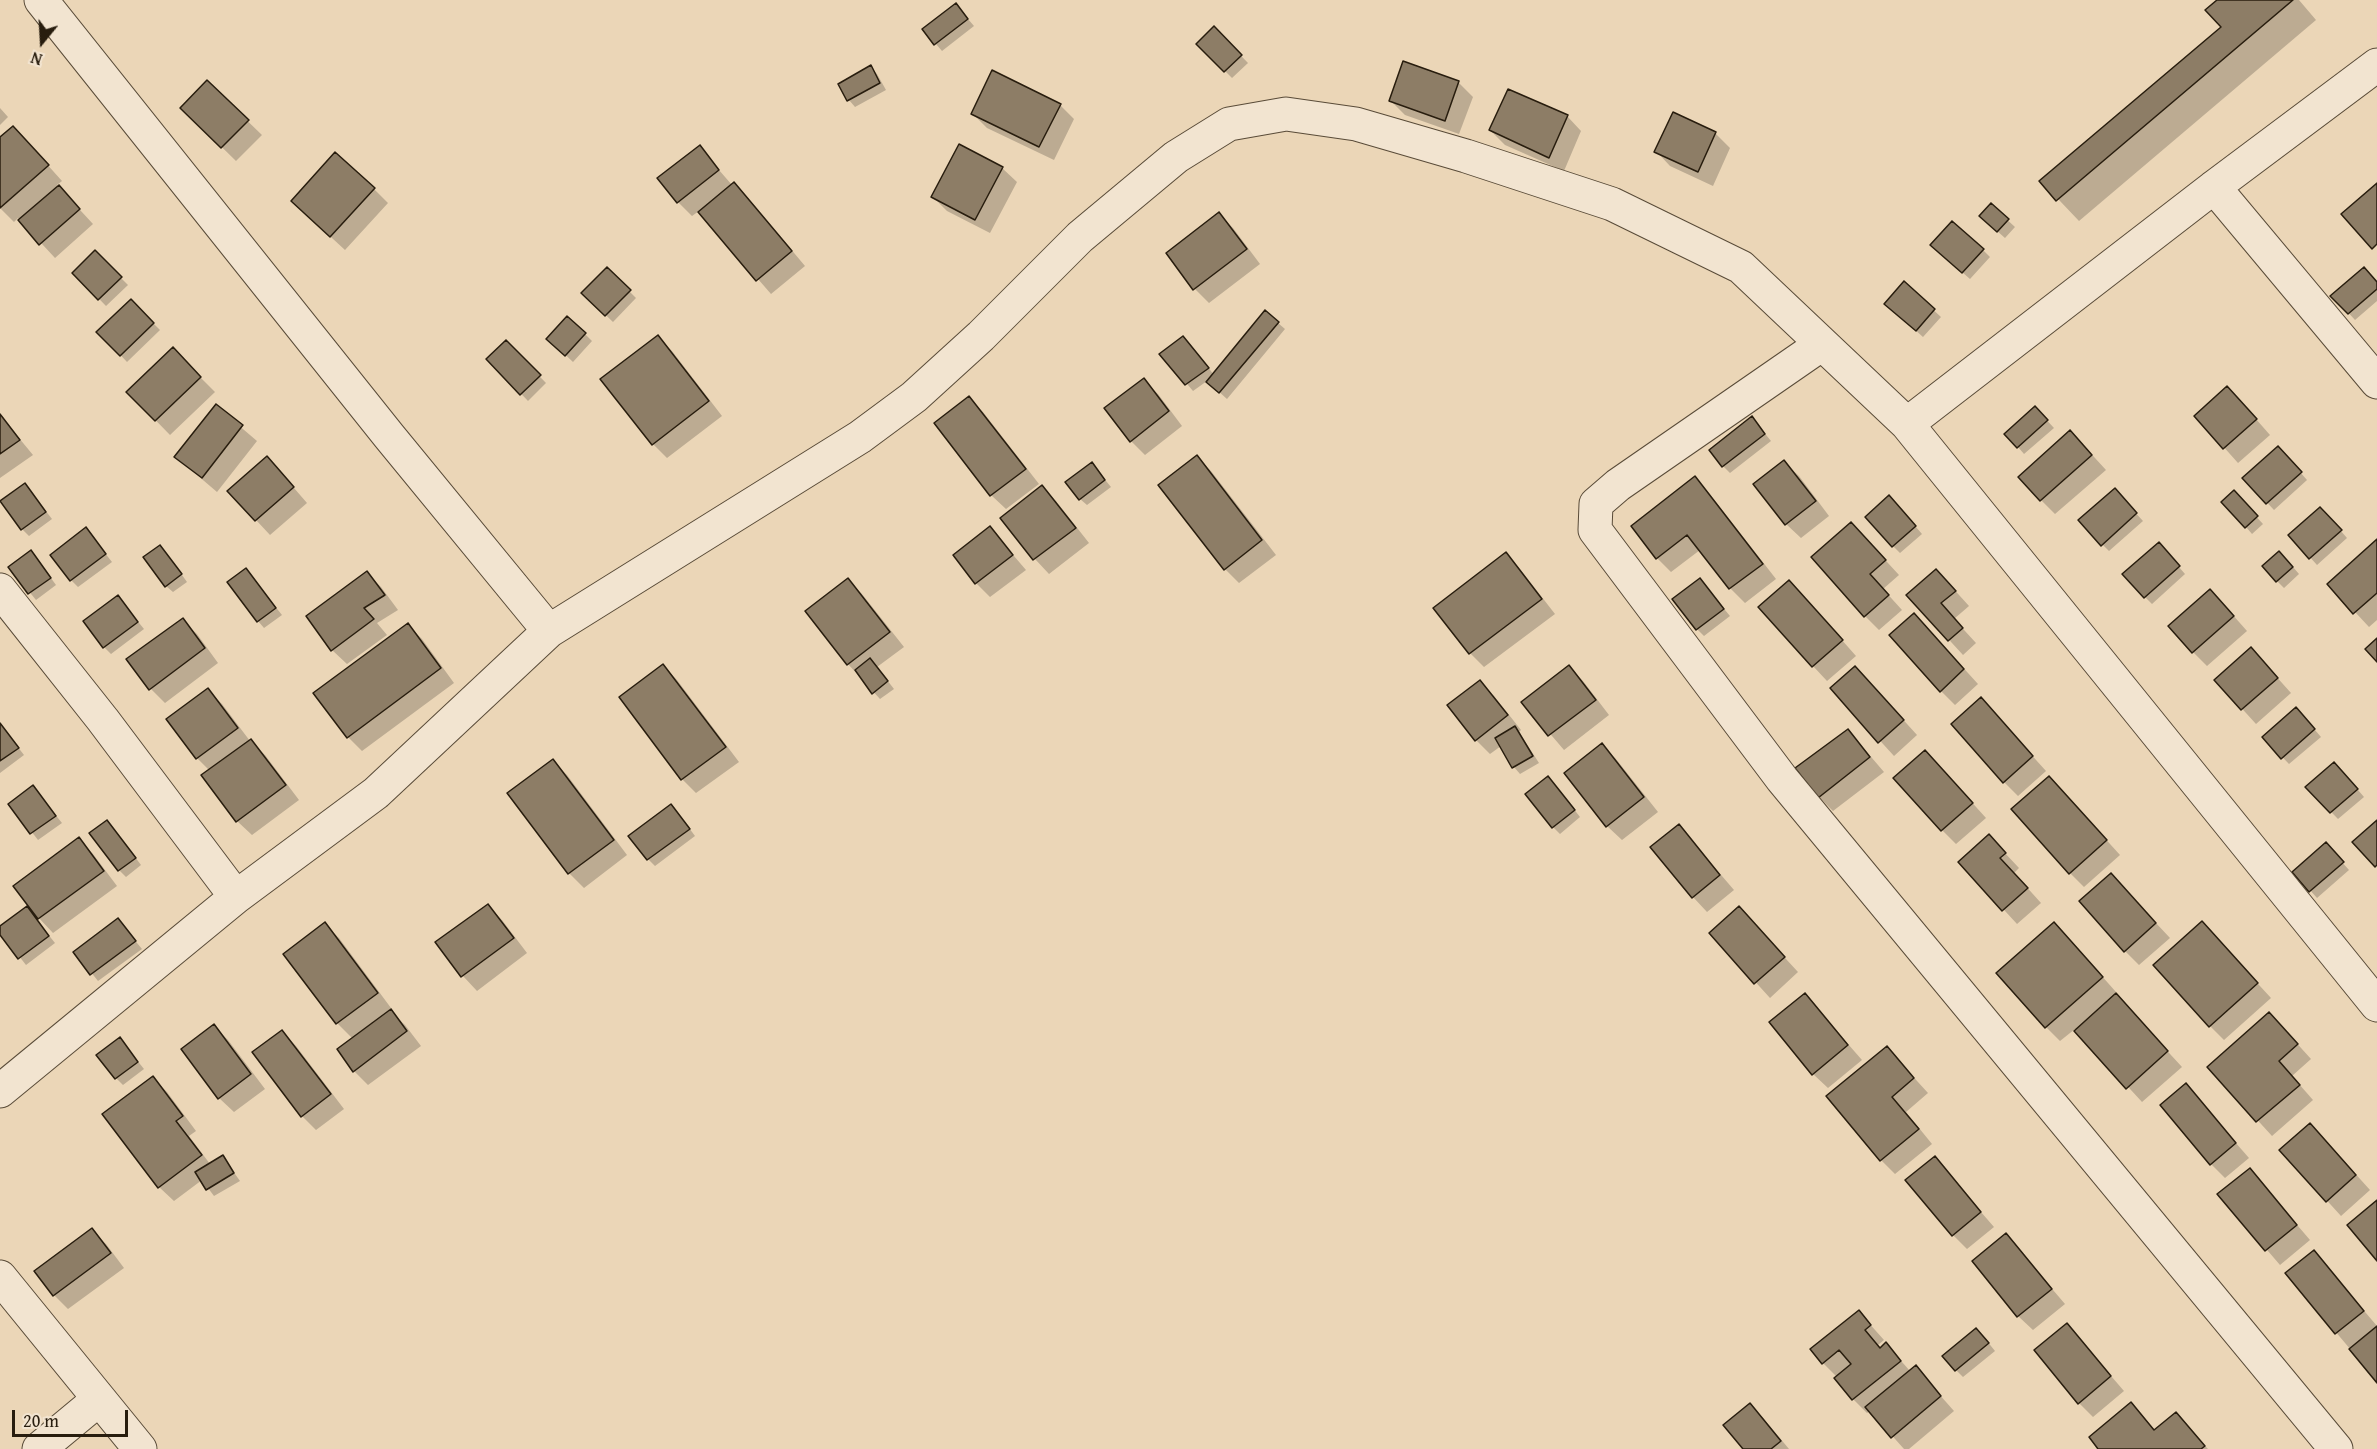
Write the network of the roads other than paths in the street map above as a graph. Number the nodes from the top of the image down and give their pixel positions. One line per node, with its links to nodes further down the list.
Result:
1 (41, 0): 8 (street)
2 (2377, 65): 3 (street)
3 (2214, 187): 5 (street); 6 (street)
4 (1822, 344): 6 (street); 8 (street); 16 (street)
5 (2377, 382)
6 (1907, 424): 10 (street)
7 (0, 590): 9 (street)
8 (549, 631): 9 (street)
9 (236, 897): 11 (street)
10 (2377, 1005)
11 (0, 1091)
12 (0, 1277): 13 (street)
13 (98, 1400): 14 (street); 15 (street)
14 (39, 1449)
15 (140, 1449)
16 (2336, 1449)

